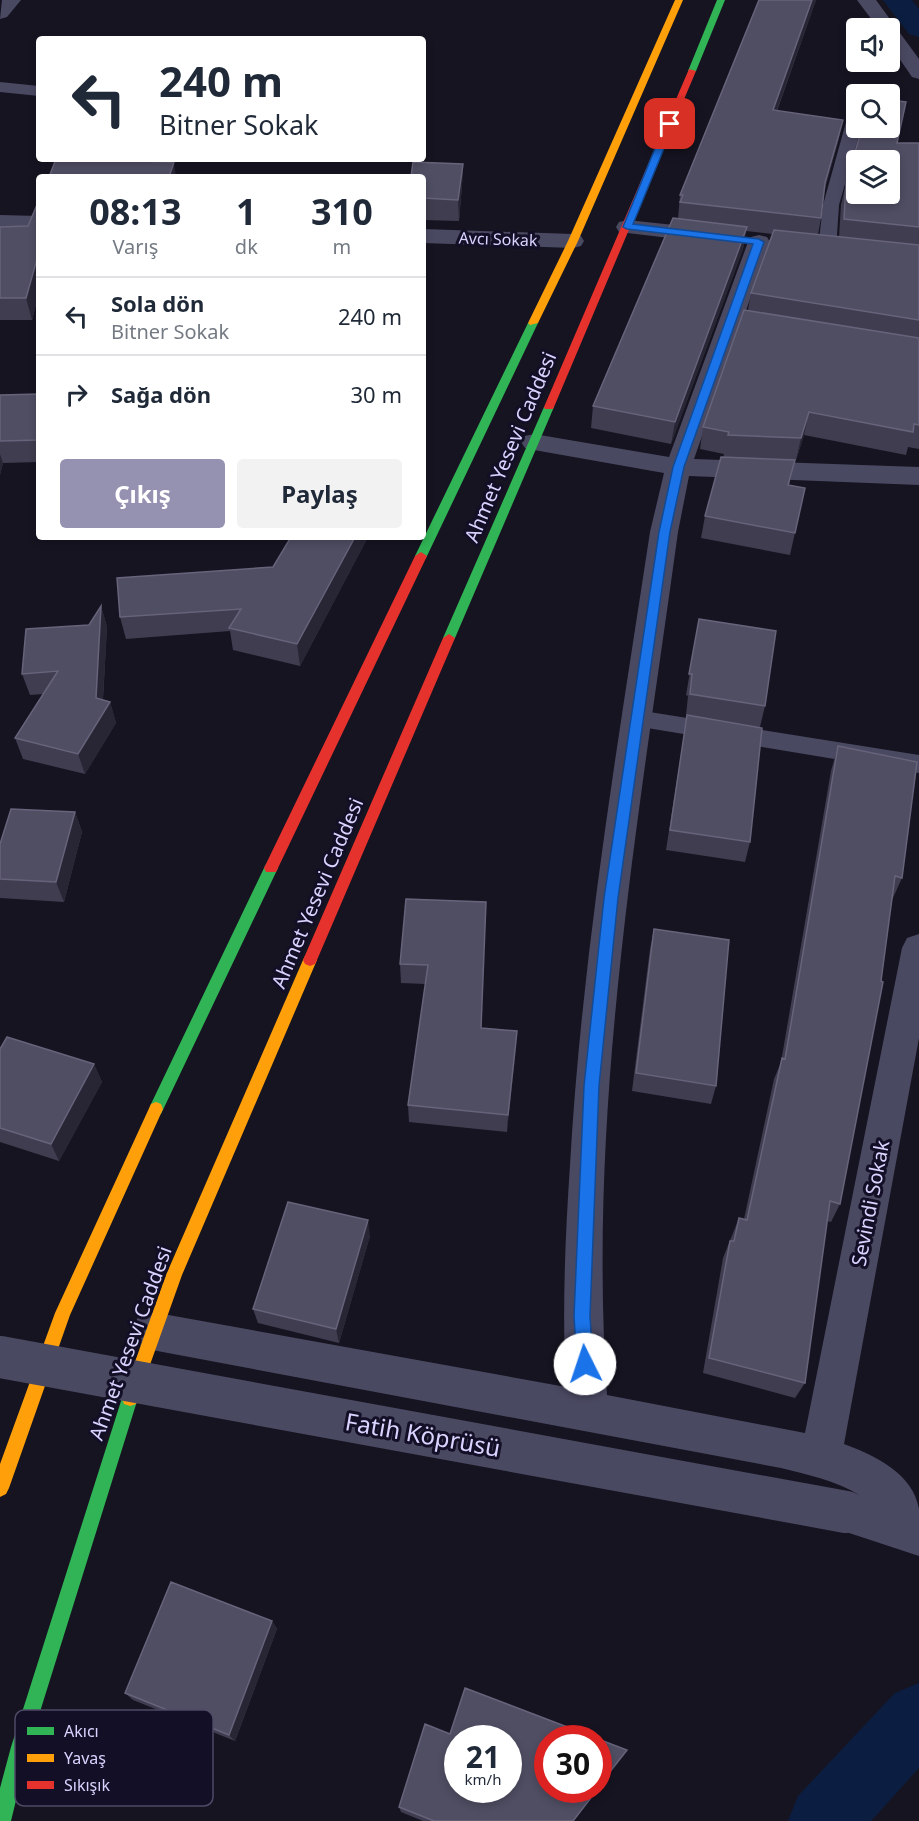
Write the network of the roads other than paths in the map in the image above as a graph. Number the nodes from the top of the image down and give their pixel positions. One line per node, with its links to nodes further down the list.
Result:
1 (12, 0): 5 (street)
2 (679, 0): 16 (highway, Ahmet Yesevi Caddesi)
3 (721, 0): 14 (highway, Ahmet Yesevi Caddesi)
4 (866, 0): 6 (street)
5 (0, 13)
6 (880, 18)
7 (900, 46): 8 (street)
8 (919, 73)
9 (0, 87): 10 (lane)
10 (36, 91)
11 (850, 138): 18 (lane)
12 (0, 222): 13 (street)
13 (36, 223)
14 (627, 227): 20 (highway, Ahmet Yesevi Caddesi); 21 (street)
15 (426, 236): 16 (street, Avcı Sokak)
16 (573, 241): 30 (highway, Ahmet Yesevi Caddesi)
17 (804, 247): 18 (street)
18 (827, 249): 19 (street)
19 (850, 252)
20 (534, 442): 21 (street); 26 (highway, Ahmet Yesevi Caddesi)
21 (678, 467): 22 (street); 23 (street)
22 (919, 476)
23 (637, 719): 24 (lane); 28 (street)
24 (919, 764)
25 (919, 948): 29 (street, Sevindi Sokak)
26 (152, 1331): 28 (street); 32 (highway, Ahmet Yesevi Caddesi)
27 (0, 1357): 31 (street, Fatih Köprüsü, bridge)
28 (588, 1412): 29 (street)
29 (820, 1459): 31 (street)
30 (0, 1488)
31 (914, 1534)
32 (31, 1710)
33 (15, 1766): 34 (highway, Ahmet Yesevi Caddesi)
34 (1, 1821)

